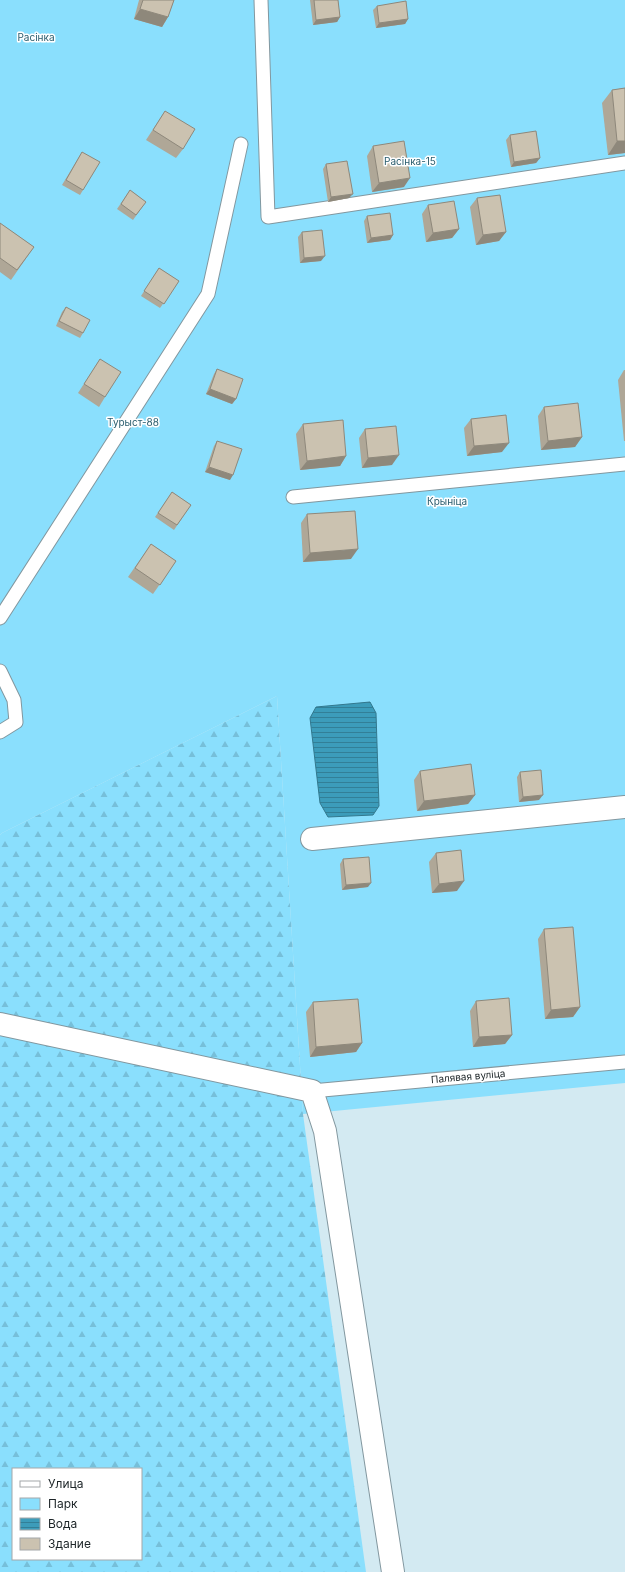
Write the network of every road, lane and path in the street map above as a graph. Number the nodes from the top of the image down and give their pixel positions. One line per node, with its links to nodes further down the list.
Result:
1 (261, 0): 3 (lane)
2 (241, 144): 6 (lane)
3 (625, 163)
4 (625, 464): 5 (lane)
5 (293, 497)
6 (0, 618)
7 (0, 671): 8 (lane)
8 (0, 732)
9 (625, 807): 10 (street)
10 (312, 839)
11 (0, 1024): 13 (street)
12 (625, 1062): 13 (lane, Палявая вуліца)
13 (312, 1091): 14 (street)
14 (393, 1572)

